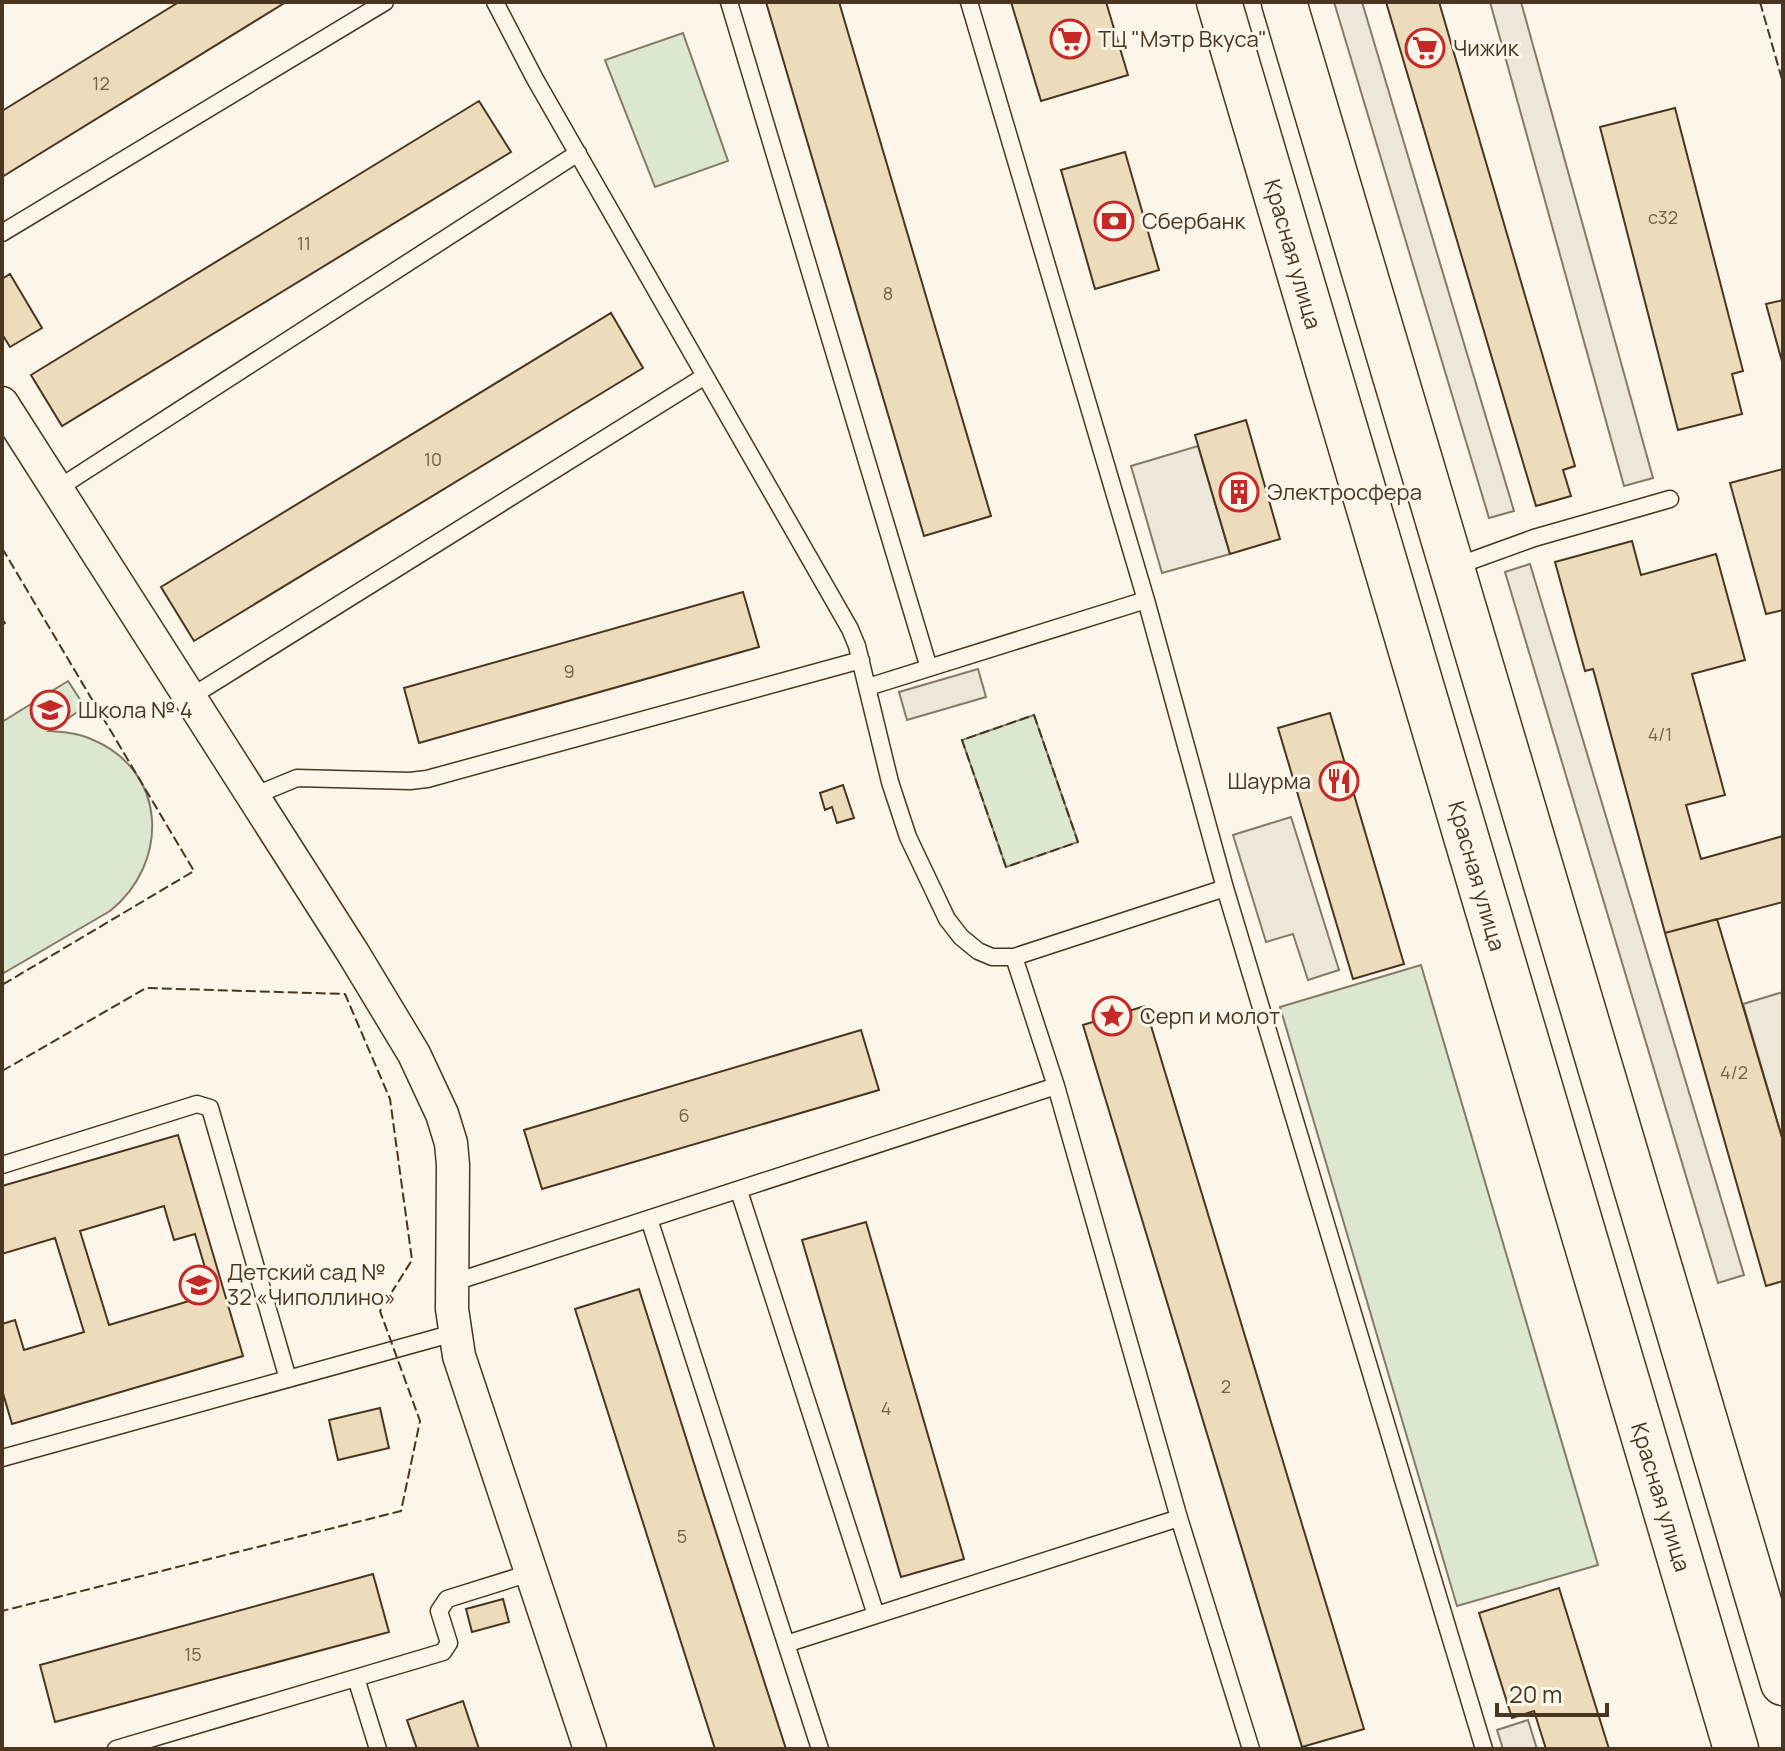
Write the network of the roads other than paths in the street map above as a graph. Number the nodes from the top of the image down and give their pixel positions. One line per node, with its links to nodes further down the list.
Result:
1 (385, 2): 8 (lane)
2 (495, 2): 7 (lane)
3 (729, 2): 16 (lane)
4 (969, 2): 14 (lane)
5 (1219, 2): 42 (highway, Красная улица)
6 (1284, 2): 13 (highway)
7 (578, 153): 9 (lane); 11 (lane)
8 (2, 233)
9 (705, 376): 15 (lane); 18 (lane)
10 (2, 403): 11 (street)
11 (57, 489): 18 (street)
12 (1670, 499): 13 (lane)
13 (1452, 567): 35 (highway)
14 (1146, 600): 16 (lane); 20 (lane)
15 (861, 660): 17 (lane); 19 (lane)
16 (929, 668): 17 (lane)
17 (868, 687): 21 (lane)
18 (189, 698): 19 (street)
19 (251, 797): 26 (street)
20 (1225, 888): 21 (lane); 36 (lane)
21 (1014, 957): 22 (lane)
22 (1056, 1086): 24 (lane); 30 (lane)
23 (2, 1165): 28 (lane)
24 (739, 1191): 25 (lane); 32 (lane)
25 (649, 1219): 26 (lane); 33 (lane)
26 (452, 1283): 27 (street)
27 (454, 1333): 28 (lane); 31 (street)
28 (288, 1379): 29 (lane)
29 (2, 1458)
30 (1179, 1518): 32 (lane); 41 (lane)
31 (530, 1573): 34 (lane); 39 (street)
32 (876, 1615): 33 (lane)
33 (786, 1644): 40 (lane)
34 (356, 1678): 37 (lane); 38 (lane)
35 (1783, 1683)
36 (1478, 1747)
37 (116, 1749)
38 (378, 1749)
39 (590, 1749)
40 (820, 1749)
41 (1251, 1749)
42 (1736, 1749)

